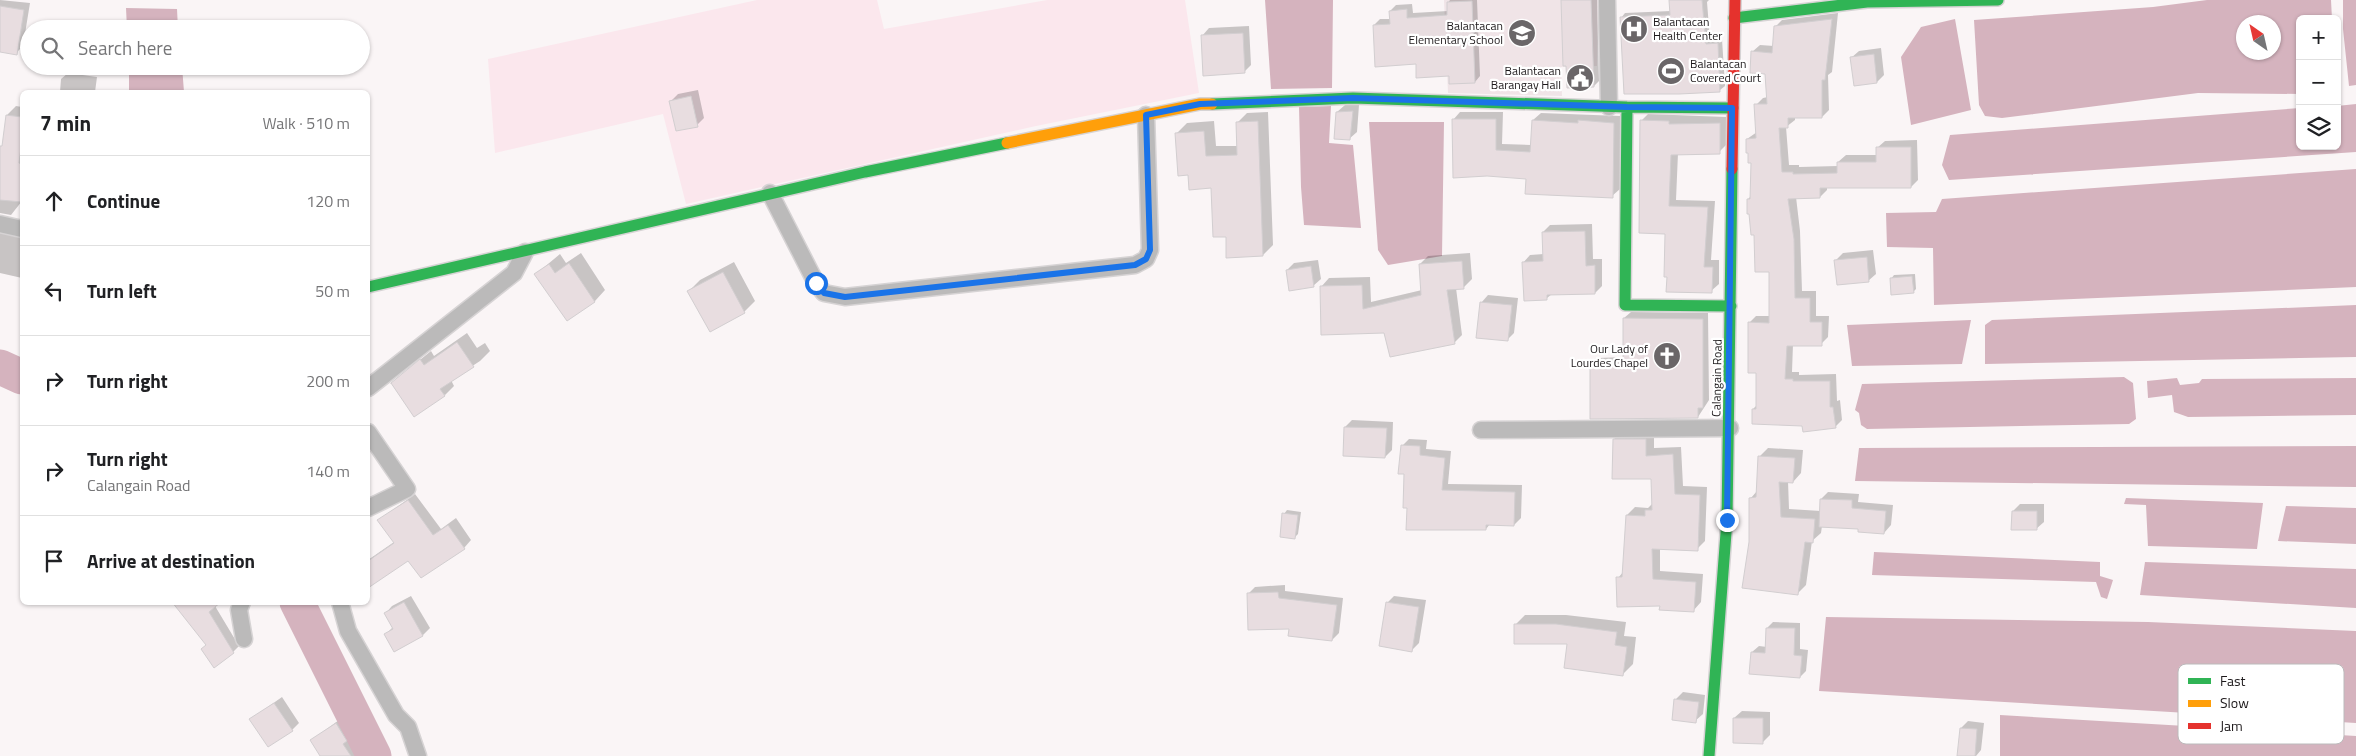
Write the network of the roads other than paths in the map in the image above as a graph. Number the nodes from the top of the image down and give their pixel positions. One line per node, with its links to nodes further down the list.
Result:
1 (1607, 0): 5 (street)
2 (1735, 0): 4 (street, Calangain Road)
3 (1998, 0): 4 (street)
4 (1734, 18): 7 (street, Calangain Road)
5 (1609, 107): 6 (street); 8 (street)
6 (1627, 107): 7 (street); 14 (street)
7 (1732, 108): 14 (street, Calangain Road)
8 (1146, 115): 9 (street); 9 (street)
9 (770, 193): 12 (street)
10 (0, 224): 11 (street)
11 (20, 229)
12 (525, 252): 13 (street); 15 (street)
13 (370, 287)
14 (1731, 306): 16 (street, Calangain Road)
15 (370, 386)
16 (1730, 428): 17 (street); 24 (street, Calangain Road)
17 (1481, 430)
18 (370, 435): 19 (street)
19 (370, 507)
20 (241, 605): 22 (street)
21 (341, 605): 23 (street)
22 (244, 639)
23 (418, 756)
24 (1709, 756)

